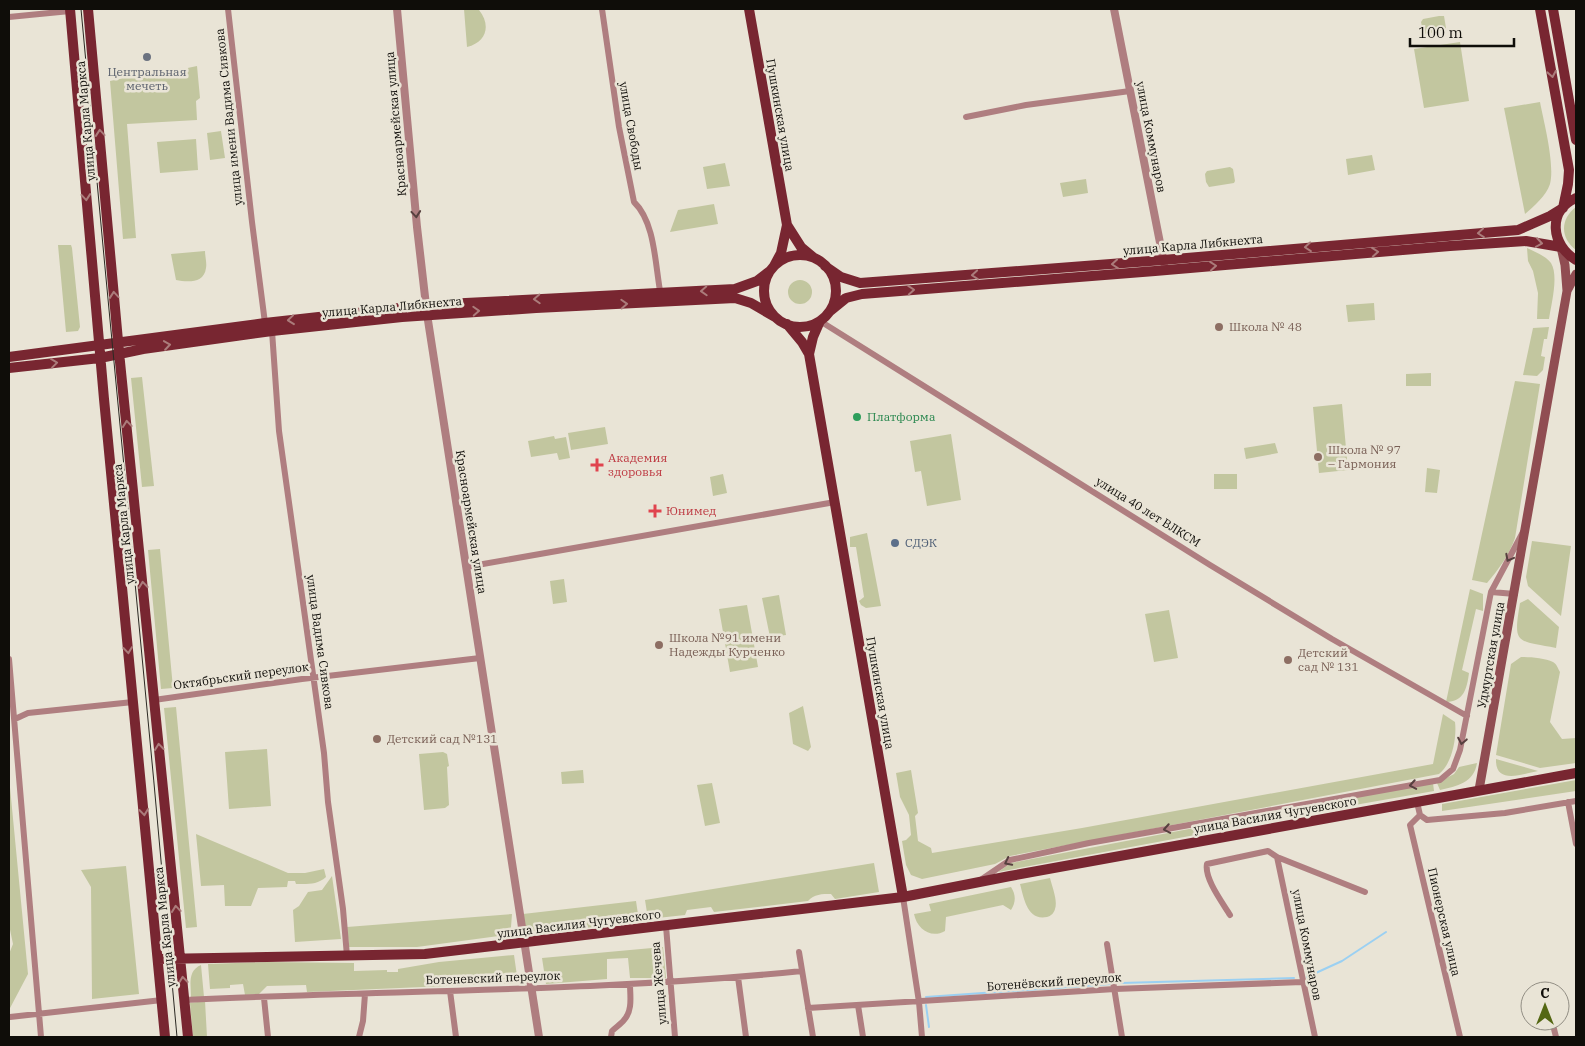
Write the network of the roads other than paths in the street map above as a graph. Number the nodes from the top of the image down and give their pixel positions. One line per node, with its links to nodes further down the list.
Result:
1 (88, 9): 35 (main road, улица Карла Маркса, one-way to 1)
2 (228, 9): 31 (street, улица имени Вадима Сивкова)
3 (397, 9): 27 (street, Красноармейская улица, one-way to 27)
4 (602, 9): 25 (street, улица Свободы)
5 (749, 9): 16 (main road, Пушкинская улица)
6 (1114, 9): 11 (street, улица Коммунаров)
7 (1540, 9): 15 (main road, one-way to 15)
8 (1553, 9): 13 (main road)
9 (70, 10): 10 (street); 34 (main road, улица Карла Маркса, one-way to 34)
10 (9, 17)
11 (1130, 91): 12 (street); 20 (street, улица Коммунаров)
12 (966, 117)
13 (1576, 140)
14 (1576, 198): 15 (main road, улица Карла Либкнехта)
15 (1563, 208): 17 (main road); 20 (main road, улица Карла Либкнехта, one-way to 20)
16 (787, 225): 18 (main road, Пушкинская улица); 22 (main road, Пушкинская улица)
17 (1561, 247): 19 (main road); 20 (main road, улица Карла Либкнехта, one-way to 17); 24 (main road, Удмуртская улица)
18 (814, 258): 21 (main road); 22 (main road)
19 (1576, 260)
20 (1164, 265): 21 (main road, улица Карла Либкнехта, one-way to 21); 28 (main road, улица Карла Либкнехта, one-way to 20)
21 (825, 266): 28 (main road)
22 (772, 269): 26 (main road, улица Карла Либкнехта, one-way to 26); 29 (main road)
23 (1576, 274): 24 (main road, Удмуртская улица)
24 (1567, 291): 41 (main road, Удмуртская улица)
25 (661, 297): 26 (main road, улица Карла Либкнехта); 27 (main road, улица Карла Либкнехта)
26 (673, 297): 29 (main road, улица Карла Либкнехта)
27 (427, 310): 31 (main road, улица Карла Либкнехта, one-way to 31); 33 (main road, улица Карла Либкнехта); 42 (street, Красноармейская улица)
28 (830, 311): 30 (main road)
29 (775, 317): 32 (main road)
30 (820, 321): 32 (main road); 36 (main road, Пушкинская улица); 50 (street, улица 40 лет ВЛКСМ)
31 (265, 323): 35 (main road, улица Карла Либкнехта)
32 (787, 324): 36 (main road, Пушкинская улица)
33 (272, 332): 35 (main road, улица Карла Либкнехта, one-way to 33); 47 (street, улица Вадима Сивкова)
34 (99, 346): 35 (main road, улица Карла Либкнехта); 37 (main road, улица Карла Либкнехта); 38 (main road, улица Карла Маркса)
35 (119, 348): 38 (main road, улица Карла Либкнехта); 48 (main road, улица Карла Маркса, one-way to 35)
36 (809, 354): 40 (main road, Пушкинская улица)
37 (9, 357)
38 (100, 358): 39 (main road, улица Карла Либкнехта, one-way to 38); 49 (main road, улица Карла Маркса, one-way to 49)
39 (9, 368)
40 (835, 502): 42 (street); 63 (main road, Пушкинская улица)
41 (1527, 524): 43 (street, Удмуртская улица, one-way to 43); 44 (main road, Удмуртская улица)
42 (466, 566): 45 (street, Красноармейская улица)
43 (1491, 592): 44 (street); 50 (street, Удмуртская улица)
44 (1515, 594): 54 (main road, Удмуртская улица)
45 (480, 658): 47 (street, Октябрьский переулок); 66 (street, Красноармейская улица)
46 (9, 659): 51 (street)
47 (314, 678): 48 (street, Октябрьский переулок); 69 (street, улица Вадима Сивкова)
48 (154, 700): 70 (main road, улица Карла Маркса, one-way to 48)
49 (133, 702): 51 (street); 71 (main road, улица Карла Маркса, one-way to 71)
50 (1467, 716): 52 (street, Удмуртская улица, one-way to 52)
51 (14, 719): 87 (street)
52 (1455, 765): 61 (street, улица Василия Чугуевского, one-way to 61)
53 (1576, 773): 54 (main road, улица Василия Чугуевского)
54 (1479, 790): 56 (main road, улица Василия Чугуевского)
55 (1576, 801): 57 (street)
56 (1417, 802): 58 (street); 61 (main road, улица Василия Чугуевского)
57 (1568, 802): 58 (street); 59 (street)
58 (1420, 815): 104 (street, Пионерская улица)
59 (1576, 844)
60 (1277, 857): 62 (street); 64 (street); 75 (street, улица Коммунаров)
61 (978, 882): 63 (main road, улица Василия Чугуевского)
62 (1365, 892)
63 (903, 897): 65 (main road, улица Василия Чугуевского); 84 (street, Пушкинская улица)
64 (1230, 915)
65 (666, 926): 66 (main road, улица Василия Чугуевского); 74 (street, улица Жечева)
66 (524, 943): 69 (main road, улица Василия Чугуевского); 77 (street, Красноармейская улица)
67 (1107, 944): 78 (street)
68 (799, 952): 72 (street)
69 (347, 956): 70 (main road, улица Василия Чугуевского)
70 (180, 957): 71 (main road, улица Василия Чугуевского); 83 (main road, улица Карла Маркса, one-way to 70)
71 (158, 959): 82 (main road, улица Карла Маркса)
72 (802, 971): 73 (street, Ботеневский переулок); 86 (street)
73 (738, 977): 74 (street, Ботеневский переулок); 98 (street)
74 (670, 982): 76 (street, Ботеневский переулок); 97 (street, улица Жечева)
75 (1302, 982): 78 (street, Ботенёвский переулок); 103 (street, улица Коммунаров)
76 (630, 984): 77 (street, Ботеневский переулок); 96 (street)
77 (532, 988): 79 (street, Ботеневский переулок); 95 (street, Красноармейская улица)
78 (1114, 989): 84 (street, Ботенёвский переулок); 102 (street)
79 (450, 991): 80 (street, Ботеневский переулок); 94 (street)
80 (365, 994): 81 (street, Ботеневский переулок); 93 (street)
81 (264, 998): 83 (street, Ботеневский переулок); 92 (street)
82 (162, 1000): 87 (street); 90 (main road, улица Карла Маркса)
83 (185, 1000): 91 (main road, улица Карла Маркса)
84 (919, 1002): 85 (street, Ботенёвский переулок); 101 (street, Пушкинская улица)
85 (858, 1005): 86 (street, Ботенёвский переулок); 100 (street)
86 (808, 1008): 99 (street)
87 (38, 1014): 88 (street); 89 (street)
88 (10, 1016)
89 (40, 1037)
90 (165, 1037)
91 (188, 1037)
92 (268, 1037)
93 (359, 1037)
94 (456, 1037)
95 (539, 1037)
96 (611, 1037)
97 (676, 1037)
98 (746, 1037)
99 (813, 1037)
100 (863, 1037)
101 (922, 1037)
102 (1122, 1037)
103 (1314, 1037)
104 (1460, 1037)

